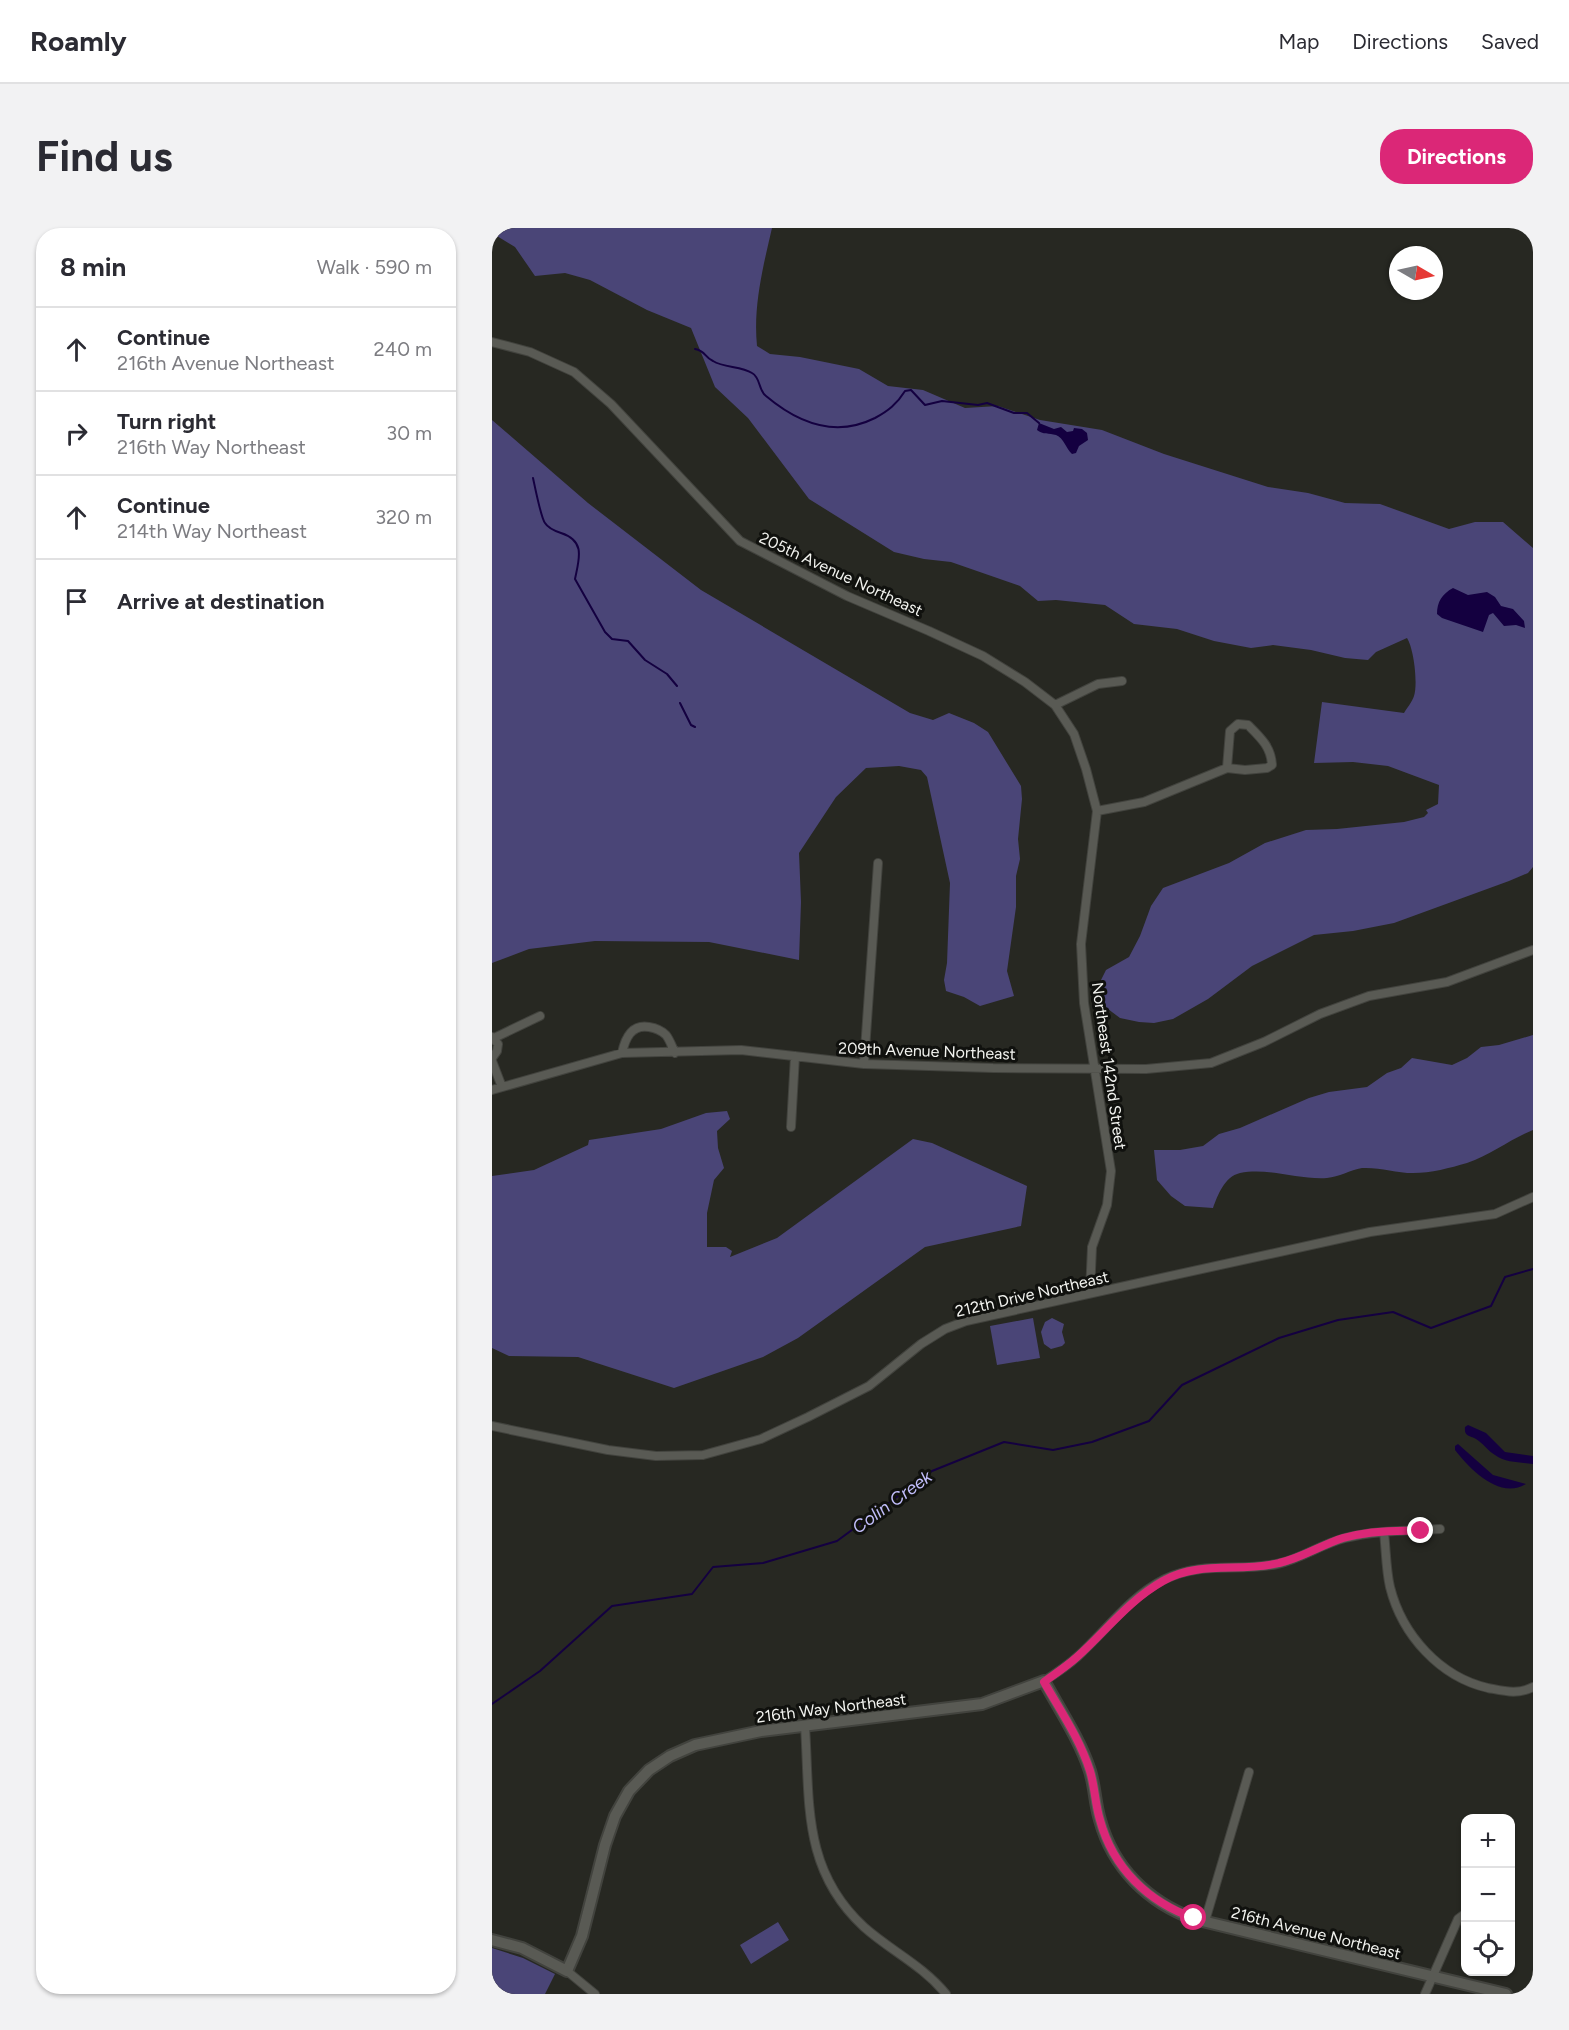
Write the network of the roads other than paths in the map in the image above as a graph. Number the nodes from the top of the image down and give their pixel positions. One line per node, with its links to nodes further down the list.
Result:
1 (492, 342): 3 (street, 205th Avenue Northeast)
2 (1122, 681): 3 (street)
3 (1055, 705): 5 (street, Northeast 142nd Street)
4 (1227, 768): 4 (street); 5 (street)
5 (1097, 811): 15 (street, Northeast 142nd Street)
6 (878, 863): 14 (street)
7 (1533, 950): 15 (street, 209th Avenue Northeast)
8 (540, 1016): 9 (street)
9 (493, 1037): 13 (street)
10 (622, 1053): 11 (street, 209th Avenue Northeast); 11 (street); 16 (street, 209th Avenue Northeast)
11 (675, 1053): 12 (street, 209th Avenue Northeast)
12 (795, 1056): 14 (street, 209th Avenue Northeast); 18 (street)
13 (492, 1059): 16 (street)
14 (864, 1064): 15 (street, 209th Avenue Northeast)
15 (1094, 1068): 20 (street, Northeast 142nd Street)
16 (502, 1087): 17 (street, 209th Avenue Northeast)
17 (492, 1090)
18 (791, 1126)
19 (1533, 1197): 20 (street, 212th Drive Northeast)
20 (1090, 1293): 21 (street, 212th Drive Northeast)
21 (492, 1426)
22 (1440, 1529): 23 (street, 216th Way Northeast)
23 (1384, 1532): 24 (street, 216th Way Northeast); 25 (street)
24 (1044, 1682): 26 (street, 216th Way Northeast); 29 (street, 216th Avenue Northeast)
25 (1533, 1687)
26 (805, 1726): 31 (street, 216th Way Northeast); 34 (street)
27 (1249, 1772): 29 (street)
28 (1461, 1917): 32 (street)
29 (1205, 1921): 32 (street, 216th Avenue Northeast)
30 (492, 1940): 31 (street)
31 (567, 1971): 33 (street)
32 (1433, 1977): 35 (street); 36 (street, 216th Avenue Northeast)
33 (595, 1994)
34 (946, 1994)
35 (1425, 1994)
36 (1506, 1994)

